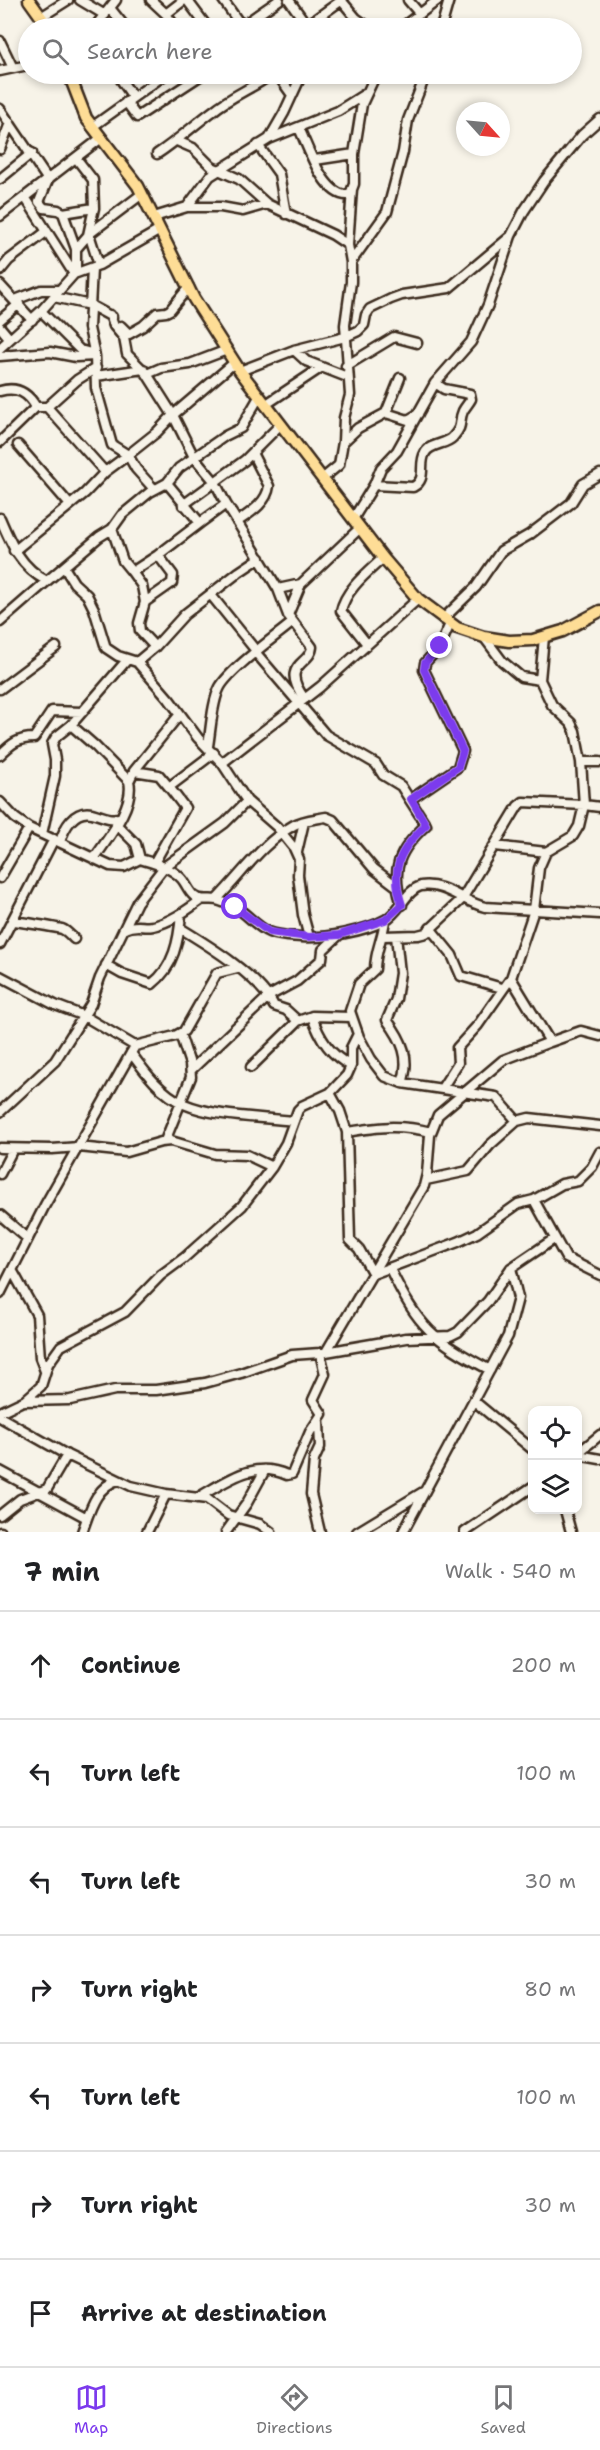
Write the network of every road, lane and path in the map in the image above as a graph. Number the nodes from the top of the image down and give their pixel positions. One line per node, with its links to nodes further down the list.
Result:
1 (29, 0): 16 (main road)
2 (68, 0): 16 (street)
3 (80, 0): 13 (street)
4 (151, 0): 15 (street)
5 (186, 0): 15 (street); 18 (street)
6 (223, 0): 19 (street)
7 (279, 0): 20 (street)
8 (289, 0): 21 (street)
9 (342, 0): 22 (street); 23 (street)
10 (408, 0): 14 (street)
11 (438, 0): 14 (street)
12 (449, 0): 25 (street)
13 (110, 8)
14 (419, 13): 24 (street)
15 (166, 14): 17 (street)
16 (42, 17)
17 (169, 18)
18 (200, 18)
19 (237, 18)
20 (252, 18)
21 (300, 18)
22 (319, 18)
23 (354, 18)
24 (413, 18)
25 (444, 18)
26 (0, 41): 27 (street)
27 (5, 69)
28 (73, 84): 43 (main road)
29 (122, 84): 39 (street)
30 (150, 84): 39 (street)
31 (188, 84): 39 (street)
32 (259, 84): 47 (street)
33 (284, 84): 38 (street)
34 (297, 84): 38 (street)
35 (371, 84): 37 (street)
36 (422, 84): 74 (street)
37 (366, 94): 44 (street); 52 (street)
38 (292, 95): 46 (street)
39 (130, 100): 43 (street)
40 (0, 109): 42 (street)
41 (600, 119): 71 (street)
42 (9, 123): 49 (street); 50 (street)
43 (92, 127): 45 (main road)
44 (299, 128): 46 (street); 54 (street)
45 (100, 139): 53 (street); 59 (main road)
46 (269, 139): 48 (street)
47 (177, 141): 51 (street); 55 (street)
48 (258, 145): 55 (street); 65 (street)
49 (0, 149)
50 (32, 153): 56 (street); 57 (street)
51 (157, 154)
52 (354, 154): 54 (street); 58 (street)
53 (76, 158): 57 (street); 63 (street)
54 (315, 160): 58 (street)
55 (221, 169): 61 (street); 62 (street)
56 (0, 179)
57 (48, 180): 60 (street); 64 (street)
58 (352, 189): 72 (street)
59 (142, 194): 67 (main road); 70 (street)
60 (25, 198): 66 (street); 69 (street)
61 (267, 204): 62 (street); 65 (street)
62 (187, 207): 67 (street)
63 (94, 208): 64 (street); 70 (street)
64 (63, 213): 73 (street)
65 (286, 214): 72 (street)
66 (0, 216)
67 (154, 217): 68 (main road)
68 (160, 230): 75 (street); 79 (main road)
69 (46, 232): 76 (street); 77 (street)
70 (89, 235): 73 (street); 75 (street)
71 (511, 236): 88 (street); 103 (street)
72 (348, 245): 74 (street)
73 (76, 249): 77 (street)
74 (351, 262): 88 (street)
75 (96, 266): 77 (street); 82 (street)
76 (0, 272)
77 (75, 273): 80 (street)
78 (0, 285): 81 (street)
79 (189, 287): 84 (street); 92 (main road)
80 (57, 294): 81 (street); 82 (street); 83 (street)
81 (17, 302): 85 (street); 86 (street)
82 (90, 305): 84 (street); 94 (street)
83 (41, 311): 86 (street); 94 (street)
84 (110, 315): 100 (street)
85 (0, 320)
86 (32, 320): 89 (street)
87 (0, 327): 89 (street)
88 (345, 337): 93 (street); 97 (street)
89 (10, 339): 91 (street)
90 (417, 343): 97 (street)
91 (0, 348)
92 (226, 350): 96 (main road); 100 (street)
93 (294, 350): 96 (street); 98 (street)
94 (95, 355): 95 (street); 99 (street)
95 (0, 356)
96 (238, 366): 105 (main road); 109 (street)
97 (346, 366): 101 (street)
98 (322, 368): 101 (street); 105 (street)
99 (96, 372): 100 (street); 107 (street); 116 (street)
100 (145, 372): 109 (street)
101 (347, 377): 113 (street)
102 (400, 378): 108 (street)
103 (435, 383): 110 (street); 123 (street)
104 (0, 391): 106 (street)
105 (262, 401): 111 (main road); 117 (street)
106 (36, 407): 107 (street); 112 (street)
107 (47, 407): 118 (street)
108 (386, 413): 110 (street); 113 (street)
109 (173, 414): 116 (street); 117 (street)
110 (418, 414): 123 (street)
111 (280, 425): 115 (street); 120 (main road)
112 (0, 442)
113 (343, 442): 120 (street)
114 (18, 445): 126 (street)
115 (252, 453): 121 (street); 129 (street)
116 (128, 455): 118 (street); 124 (street)
117 (194, 457): 121 (street); 122 (street)
118 (105, 472): 126 (street)
119 (600, 474): 147 (street)
120 (322, 479): 131 (main road)
121 (215, 482): 125 (street); 127 (street)
122 (167, 483): 124 (street); 127 (street)
123 (374, 485): 131 (street)
124 (154, 489): 132 (street)
125 (226, 504): 129 (street); 130 (street)
126 (70, 505): 133 (street)
127 (183, 505): 130 (street)
128 (0, 518): 133 (street)
129 (237, 522): 135 (street)
130 (200, 523): 134 (street)
131 (356, 523): 136 (main road); 140 (street)
132 (112, 529): 137 (street); 138 (street)
133 (14, 551): 139 (street)
134 (158, 555): 138 (street); 144 (street)
135 (260, 558): 141 (street); 142 (street)
136 (383, 558): 143 (main road); 151 (street)
137 (64, 567): 139 (street); 155 (street)
138 (132, 572): 144 (street)
139 (47, 581): 148 (street)
140 (301, 584): 141 (street); 146 (street)
141 (278, 589): 146 (street)
142 (211, 595): 152 (street); 154 (street)
143 (418, 599): 147 (main road); 151 (street)
144 (145, 602): 152 (street)
145 (600, 611): 150 (main road)
146 (290, 618): 154 (street); 158 (street)
147 (446, 621): 149 (main road); 170 (street)
148 (0, 622)
149 (484, 637): 150 (main road); 156 (street)
150 (544, 637): 156 (street)
151 (366, 644): 158 (street)
152 (155, 647): 155 (street)
153 (56, 648): 157 (street)
154 (256, 653): 158 (street); 162 (street)
155 (132, 661): 159 (street); 160 (street)
156 (540, 680): 164 (street)
157 (0, 689)
158 (302, 700): 166 (street); 170 (street)
159 (82, 712): 161 (street); 163 (street)
160 (180, 714): 162 (street); 167 (street)
161 (71, 724): 168 (street); 179 (street)
162 (211, 749): 166 (street); 169 (street)
163 (0, 755)
164 (581, 762): 165 (street); 173 (street)
165 (600, 762)
166 (222, 763): 171 (street)
167 (134, 771): 168 (street); 169 (street)
168 (129, 781): 175 (street)
169 (169, 787): 186 (street)
170 (411, 799): 189 (street)
171 (247, 801): 178 (street); 187 (street)
172 (0, 802): 177 (street)
173 (584, 805): 174 (street); 181 (street); 183 (street)
174 (600, 807)
175 (117, 821): 180 (street); 184 (street); 185 (street)
176 (304, 822): 178 (street); 182 (street); 189 (street)
177 (28, 828): 179 (street); 188 (street)
178 (283, 833): 182 (street); 190 (street)
179 (42, 834): 180 (street)
180 (57, 841): 184 (street); 198 (street)
181 (495, 846): 183 (street); 191 (street)
182 (297, 852): 207 (street)
183 (546, 852): 194 (street)
184 (94, 859): 185 (street)
185 (140, 859): 186 (street)
186 (154, 863): 187 (street)
187 (164, 867): 192 (street); 202 (street)
188 (0, 878)
189 (395, 885): 193 (street)
190 (216, 899): 192 (street); 207 (street)
191 (462, 899): 193 (street); 194 (street); 201 (street)
192 (201, 900): 195 (street)
193 (402, 905): 197 (street)
194 (534, 910): 196 (street); 213 (street)
195 (181, 914): 200 (street); 202 (street)
196 (600, 914)
197 (385, 920): 204 (street); 205 (street)
198 (13, 921): 203 (street); 208 (street)
199 (0, 923): 203 (street)
200 (180, 928): 210 (street); 211 (street)
201 (430, 928): 206 (street); 214 (street)
202 (124, 929): 210 (street)
203 (7, 930): 209 (street)
204 (339, 935): 207 (street); 215 (street)
205 (383, 936): 206 (street); 218 (street)
206 (396, 936): 228 (street)
207 (309, 937)
208 (74, 939)
209 (0, 944)
210 (106, 965): 216 (street)
211 (237, 968): 215 (street); 220 (street)
212 (0, 976): 216 (street)
213 (511, 978): 214 (street); 223 (street)
214 (502, 988): 229 (street)
215 (269, 996): 219 (street); 227 (street)
216 (84, 1016): 224 (street); 233 (street)
217 (312, 1016): 218 (street); 219 (street); 225 (street)
218 (351, 1017): 221 (street)
219 (298, 1021): 226 (street)
220 (180, 1034): 224 (street); 227 (street)
221 (358, 1034): 225 (street); 228 (street)
222 (600, 1036): 223 (street)
223 (550, 1042): 230 (street)
224 (133, 1050): 232 (street); 240 (street)
225 (351, 1066): 231 (street)
226 (251, 1067)
227 (191, 1070): 232 (street)
228 (402, 1083): 229 (street)
229 (442, 1088): 230 (street)
230 (465, 1092): 235 (street); 238 (street)
231 (330, 1093): 234 (street); 237 (street)
232 (182, 1103): 234 (street); 239 (street)
233 (0, 1112)
234 (293, 1121): 244 (street)
235 (517, 1121): 236 (street); 246 (street)
236 (600, 1126)
237 (346, 1132): 238 (street); 254 (street)
238 (431, 1132): 246 (street)
239 (165, 1141): 240 (street); 244 (street)
240 (80, 1147): 242 (street); 249 (street)
241 (0, 1148): 242 (street)
242 (13, 1149): 245 (street)
243 (600, 1152): 247 (street)
244 (272, 1167): 260 (street)
245 (0, 1174)
246 (426, 1180): 254 (street)
247 (534, 1200): 250 (street); 252 (street)
248 (0, 1215): 249 (street)
249 (28, 1239): 253 (street)
250 (554, 1239): 251 (street); 255 (street)
251 (511, 1268): 257 (street); 259 (street)
252 (390, 1269): 254 (street); 257 (street)
253 (12, 1270): 256 (street); 260 (street)
254 (373, 1274): 258 (street)
255 (600, 1275)
256 (0, 1294)
257 (432, 1335): 258 (street); 259 (street)
258 (323, 1353): 261 (street); 265 (street)
259 (490, 1370): 262 (street)
260 (45, 1371): 261 (street)
261 (23, 1401): 263 (street)
262 (474, 1401): 267 (street); 276 (street)
263 (0, 1412)
264 (0, 1417): 269 (street)
265 (319, 1422): 272 (street); 288 (street)
266 (600, 1435): 268 (street)
267 (528, 1446)
268 (582, 1451)
269 (67, 1455): 274 (street); 277 (street)
270 (582, 1455): 271 (street)
271 (600, 1459)
272 (265, 1470): 279 (street); 283 (street)
273 (0, 1471): 277 (street)
274 (118, 1480): 278 (street); 282 (street)
275 (528, 1490): 291 (street)
276 (423, 1491): 289 (street); 290 (street)
277 (38, 1493): 281 (street); 282 (street)
278 (166, 1494): 279 (street); 285 (street)
279 (196, 1498): 283 (street)
280 (566, 1514): 292 (street)
281 (0, 1515)
282 (87, 1518): 284 (street)
283 (235, 1518): 286 (street); 287 (street)
284 (82, 1532)
285 (147, 1532)
286 (226, 1532)
287 (271, 1532)
288 (320, 1532)
289 (357, 1532)
290 (403, 1532)
291 (465, 1532)
292 (571, 1532)

